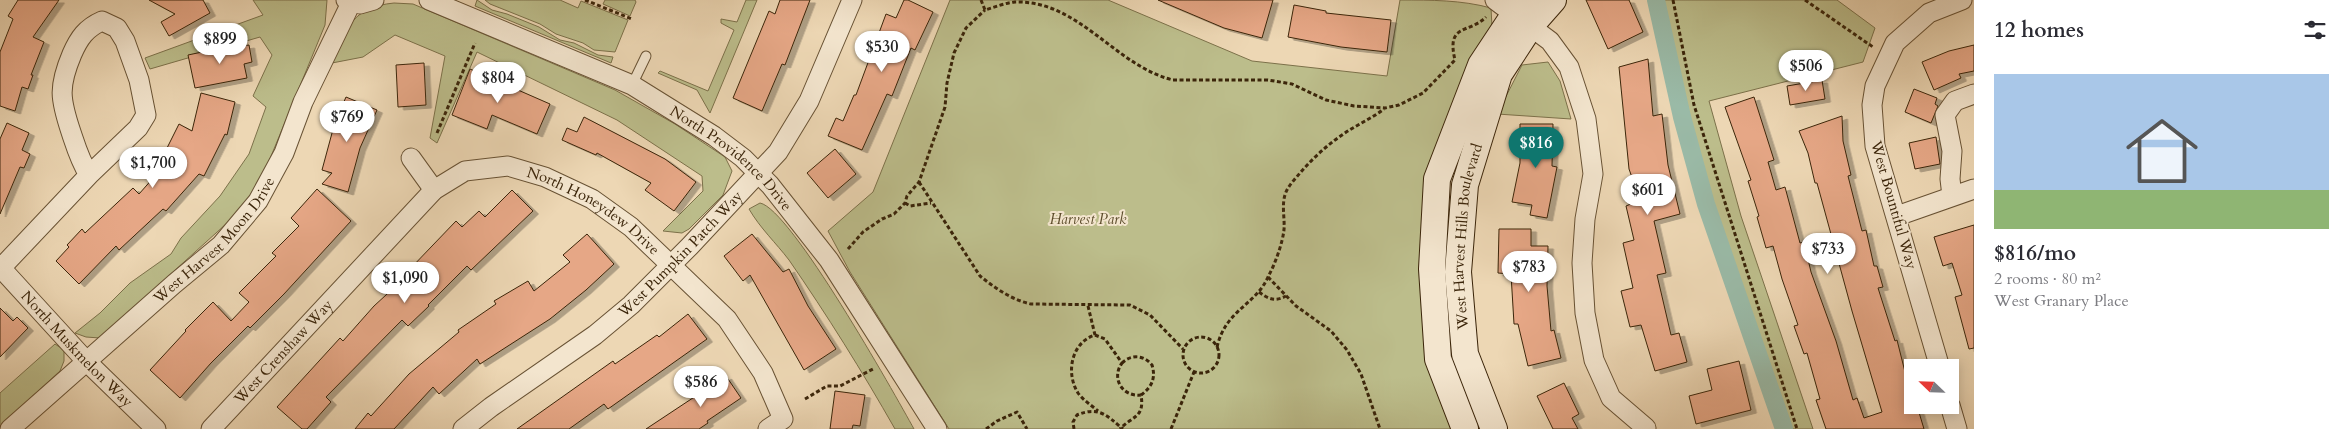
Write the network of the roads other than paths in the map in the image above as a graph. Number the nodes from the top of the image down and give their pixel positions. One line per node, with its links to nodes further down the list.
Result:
1 (374, 0): 6 (street)
2 (429, 0): 9 (street, North Providence Drive)
3 (852, 0): 13 (street, West Pumpkin Patch Way)
4 (1553, 0): 7 (street, West Harvest Hills Boulevard)
5 (1962, 0): 18 (street, West Bountiful Way)
6 (348, 1): 22 (street, West Harvest Moon Drive)
7 (1516, 10): 25 (street); 31 (street, West Harvest Hills Boulevard); 32 (street, West Harvest Hills Boulevard)
8 (646, 56): 9 (lane)
9 (632, 85): 13 (street, North Providence Drive)
10 (1974, 94): 17 (street)
11 (412, 158): 16 (street)
12 (465, 171): 16 (street, West Crenshaw Way); 19 (street, North Honeydew Drive)
13 (758, 173): 19 (street, West Pumpkin Patch Way); 30 (street, North Providence Drive)
14 (88, 175): 14 (street); 20 (street)
15 (1974, 189): 17 (street)
16 (434, 190): 28 (street, West Crenshaw Way)
17 (1952, 196): 18 (street)
18 (1897, 216): 21 (street, West Bountiful Way)
19 (672, 265): 24 (street, North Honeydew Drive); 29 (street, West Pumpkin Patch Way)
20 (0, 268): 22 (street, North Muskmelon Way)
21 (1937, 359)
22 (87, 362): 26 (street, West Harvest Moon Drive); 27 (street, North Muskmelon Way)
23 (1953, 414): 33 (street)
24 (776, 424)
25 (1646, 428)
26 (10, 429)
27 (156, 429)
28 (211, 429)
29 (464, 429)
30 (937, 429)
31 (1465, 429)
32 (1494, 429)
33 (1957, 429)

